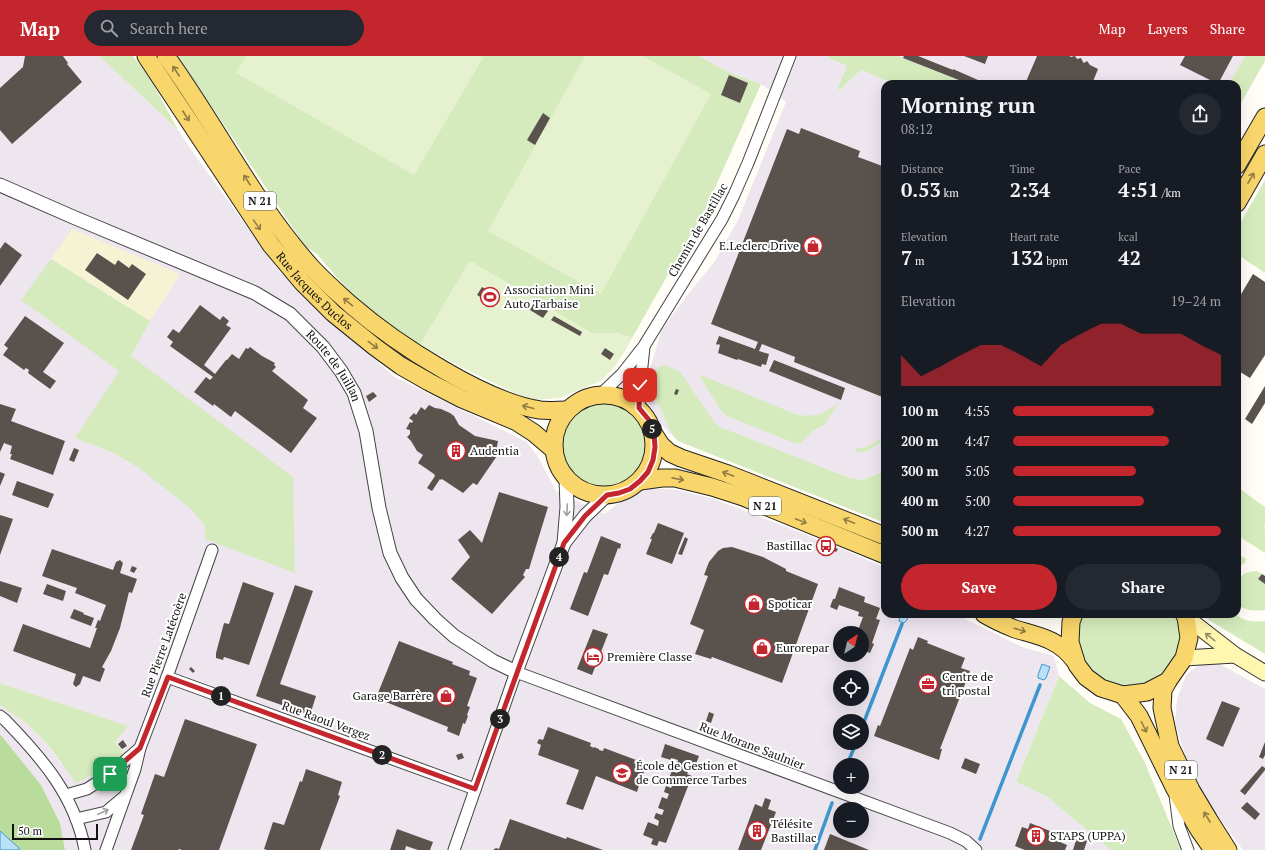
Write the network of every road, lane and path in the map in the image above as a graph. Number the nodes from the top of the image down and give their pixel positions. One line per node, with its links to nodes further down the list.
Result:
1 (146, 56): 14 (main road, Rue Jacques Duclos / N 21, one-way to 14)
2 (166, 56): 12 (main road, Rue Jacques Duclos / N 21, one-way to 2)
3 (790, 56): 9 (street, Chemin de Bastillac)
4 (1265, 117): 6 (main road)
5 (1265, 154): 8 (main road, one-way to 5)
6 (1241, 158)
7 (5, 187): 29 (street, Route de Juillan)
8 (1241, 196)
9 (644, 346): 10 (street, Chemin de Bastillac); 11 (street, Chemin de Bastillac)
10 (601, 394): 11 (main road); 12 (main road)
11 (639, 408): 13 (main road)
12 (567, 410): 14 (main road)
13 (654, 434): 16 (main road); 18 (main road, N 21, one-way to 13)
14 (554, 450): 15 (main road)
15 (566, 478): 17 (main road); 19 (street, one-way to 19)
16 (640, 481): 17 (main road); 21 (main road, N 21, one-way to 21)
17 (607, 495): 19 (street)
18 (881, 534)
19 (564, 543): 29 (street)
20 (212, 550): 31 (street, Rue Pierre Latécoère)
21 (881, 553)
22 (992, 618): 28 (main road, one-way to 28)
23 (1072, 618): 28 (main road)
24 (1185, 618): 27 (main road)
25 (1188, 618): 26 (main road, one-way to 25)
26 (1235, 656): 27 (main road); 30 (main road)
27 (1184, 658): 32 (main road)
28 (1077, 665): 33 (main road)
29 (516, 672): 36 (street); 44 (street, Rue Morane Saulnier)
30 (1265, 673)
31 (168, 677): 35 (street, Rue Pierre Latécoère); 36 (street, Rue Raoul Vergez)
32 (1168, 681): 33 (main road); 47 (main road, N 21, one-way to 32)
33 (1123, 695): 37 (main road, N 21, one-way to 37)
34 (0, 716): 38 (street)
35 (140, 748): 38 (street, Rue Pierre Latécoère); 39 (street, Rue Pierre Latécoère)
36 (475, 789): 43 (street)
37 (1175, 789): 45 (street); 46 (main road, N 21)
38 (66, 795): 40 (street)
39 (126, 796): 40 (street, one-way to 39); 42 (street, Rue Pierre Latécoère)
40 (76, 819): 41 (street)
41 (85, 850)
42 (106, 850)
43 (454, 850)
44 (976, 850)
45 (1188, 850)
46 (1212, 850)
47 (1228, 850)

